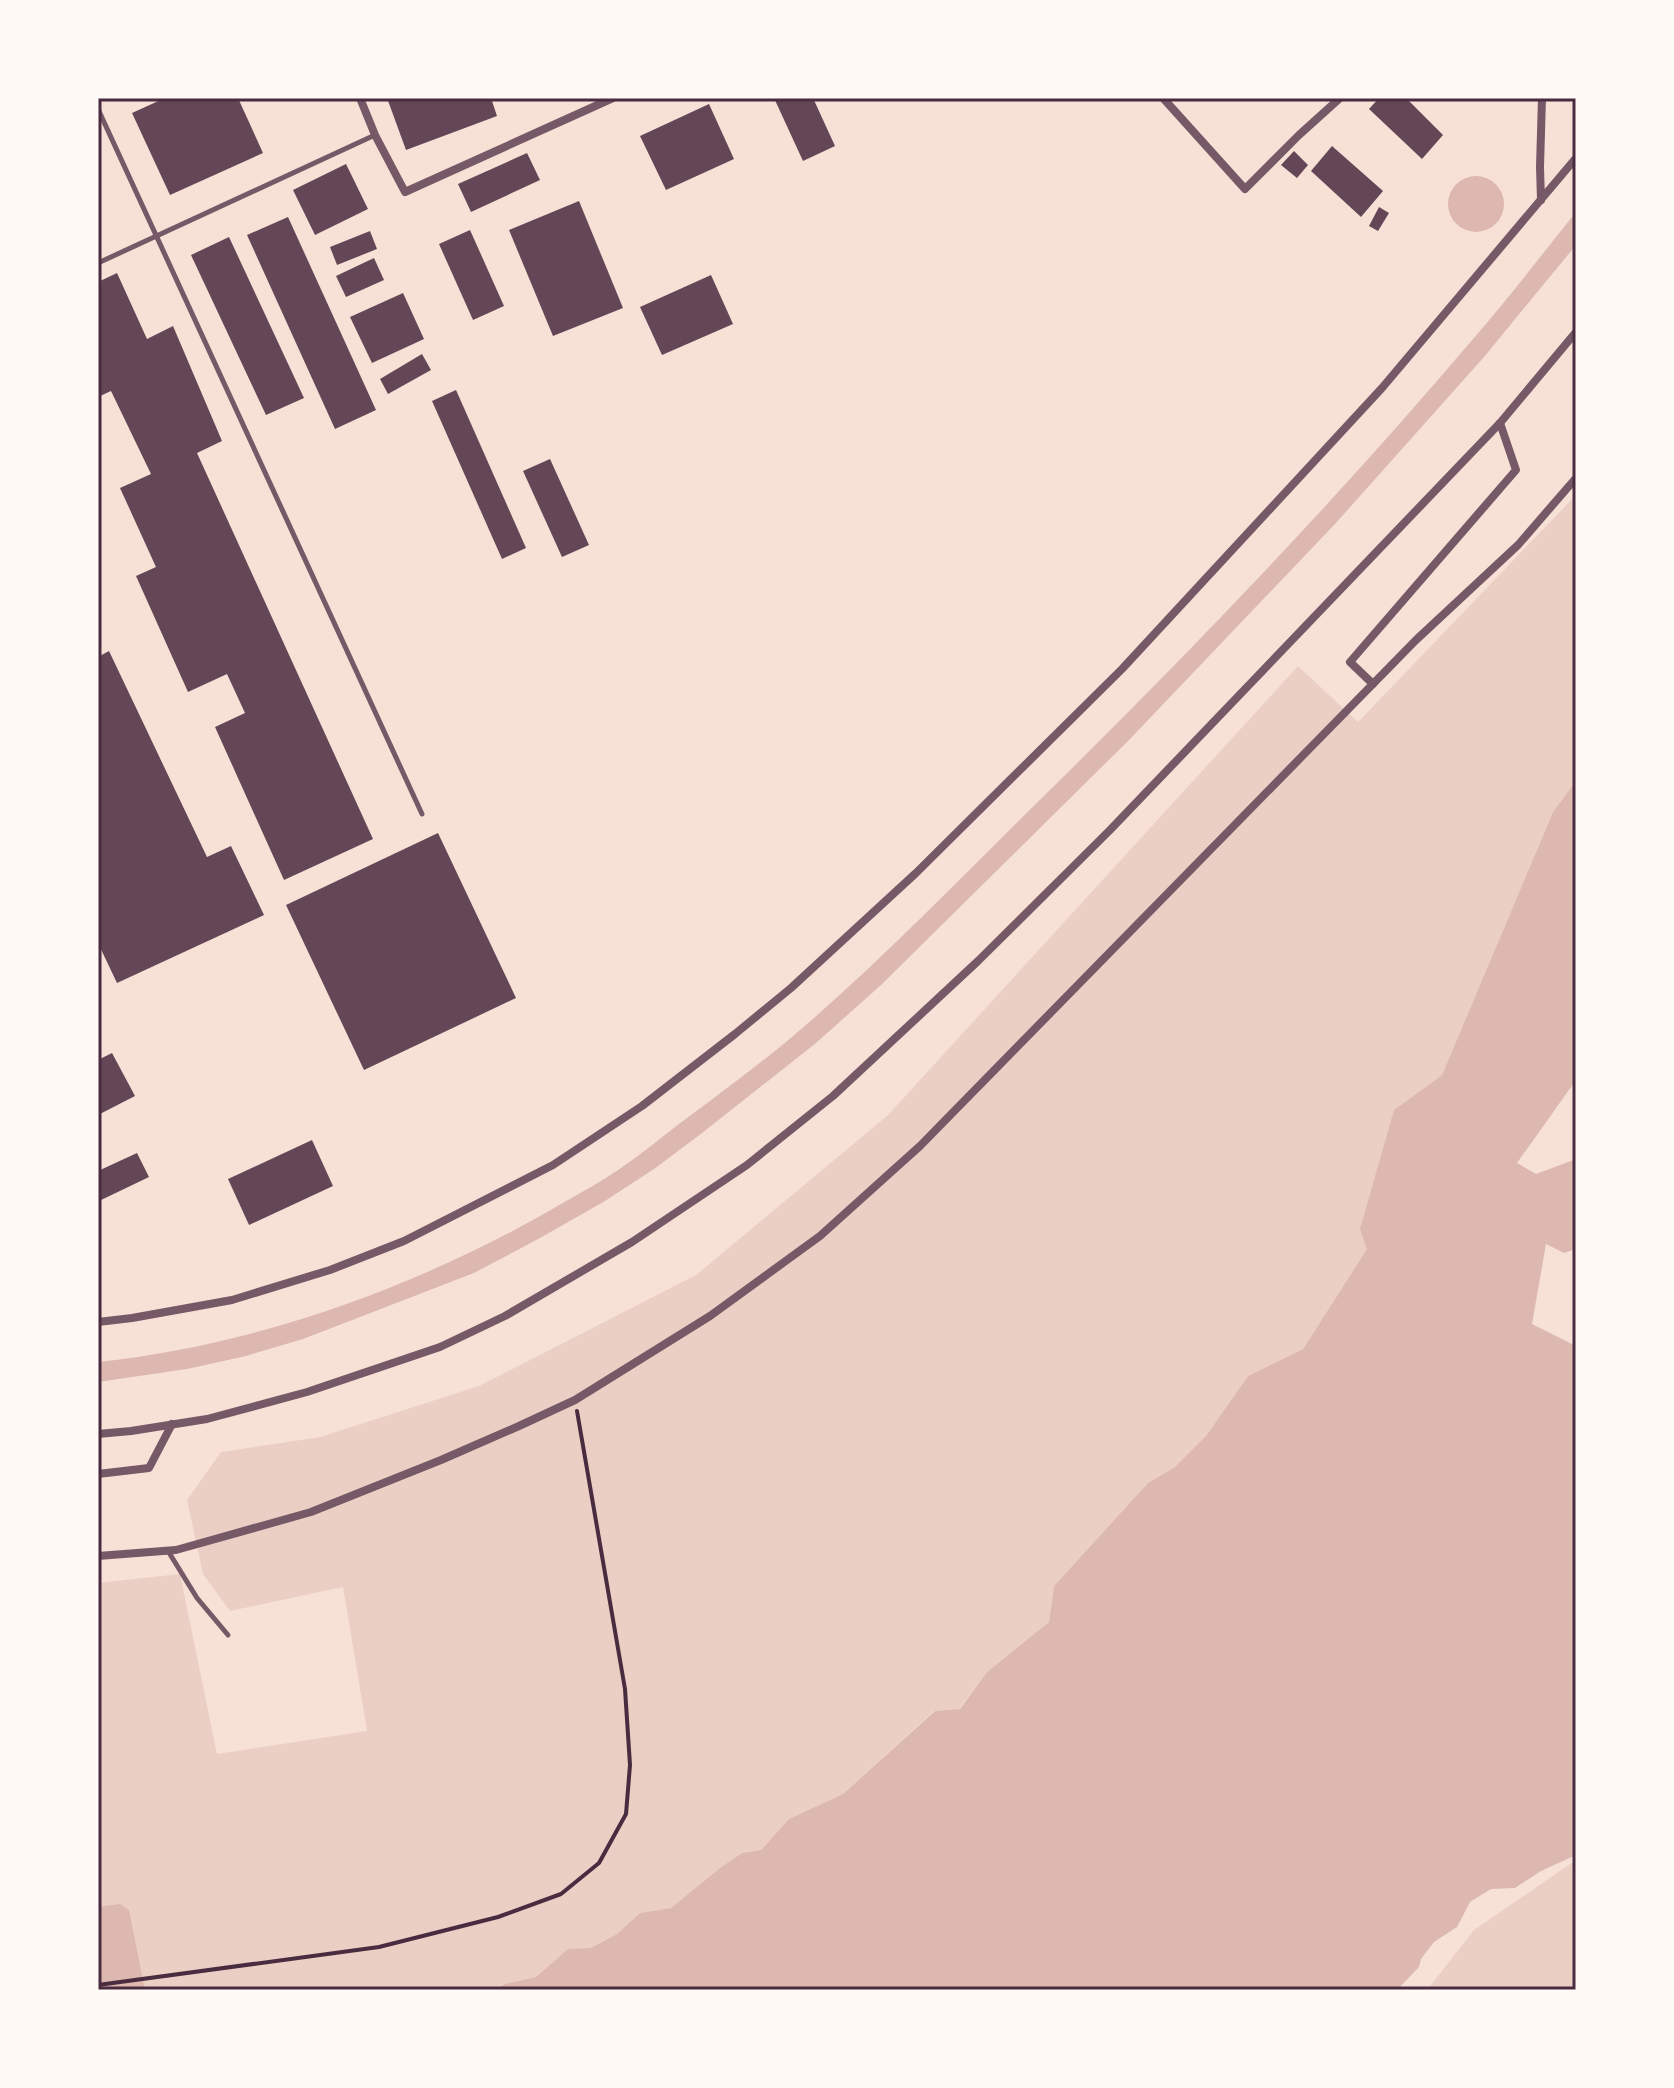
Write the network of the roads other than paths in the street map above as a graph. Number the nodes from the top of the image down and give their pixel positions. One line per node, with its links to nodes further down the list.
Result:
1 (360, 98): 7 (street)
2 (613, 98): 7 (street)
3 (1163, 98): 4 (street)
4 (1340, 98)
5 (1542, 98): 9 (street)
6 (98, 109): 10 (lane)
7 (375, 135): 10 (lane)
8 (1576, 158): 9 (street)
9 (1541, 200): 17 (street)
10 (157, 236): 11 (lane); 16 (lane)
11 (98, 263)
12 (1576, 332): 13 (street)
13 (1500, 423): 15 (street); 18 (street)
14 (1576, 478): 15 (street)
15 (1373, 684): 21 (street)
16 (422, 814)
17 (98, 1322)
18 (172, 1424): 19 (street); 20 (street)
19 (98, 1434)
20 (98, 1474)
21 (167, 1550): 22 (street); 23 (lane)
22 (98, 1556)
23 (228, 1635)

